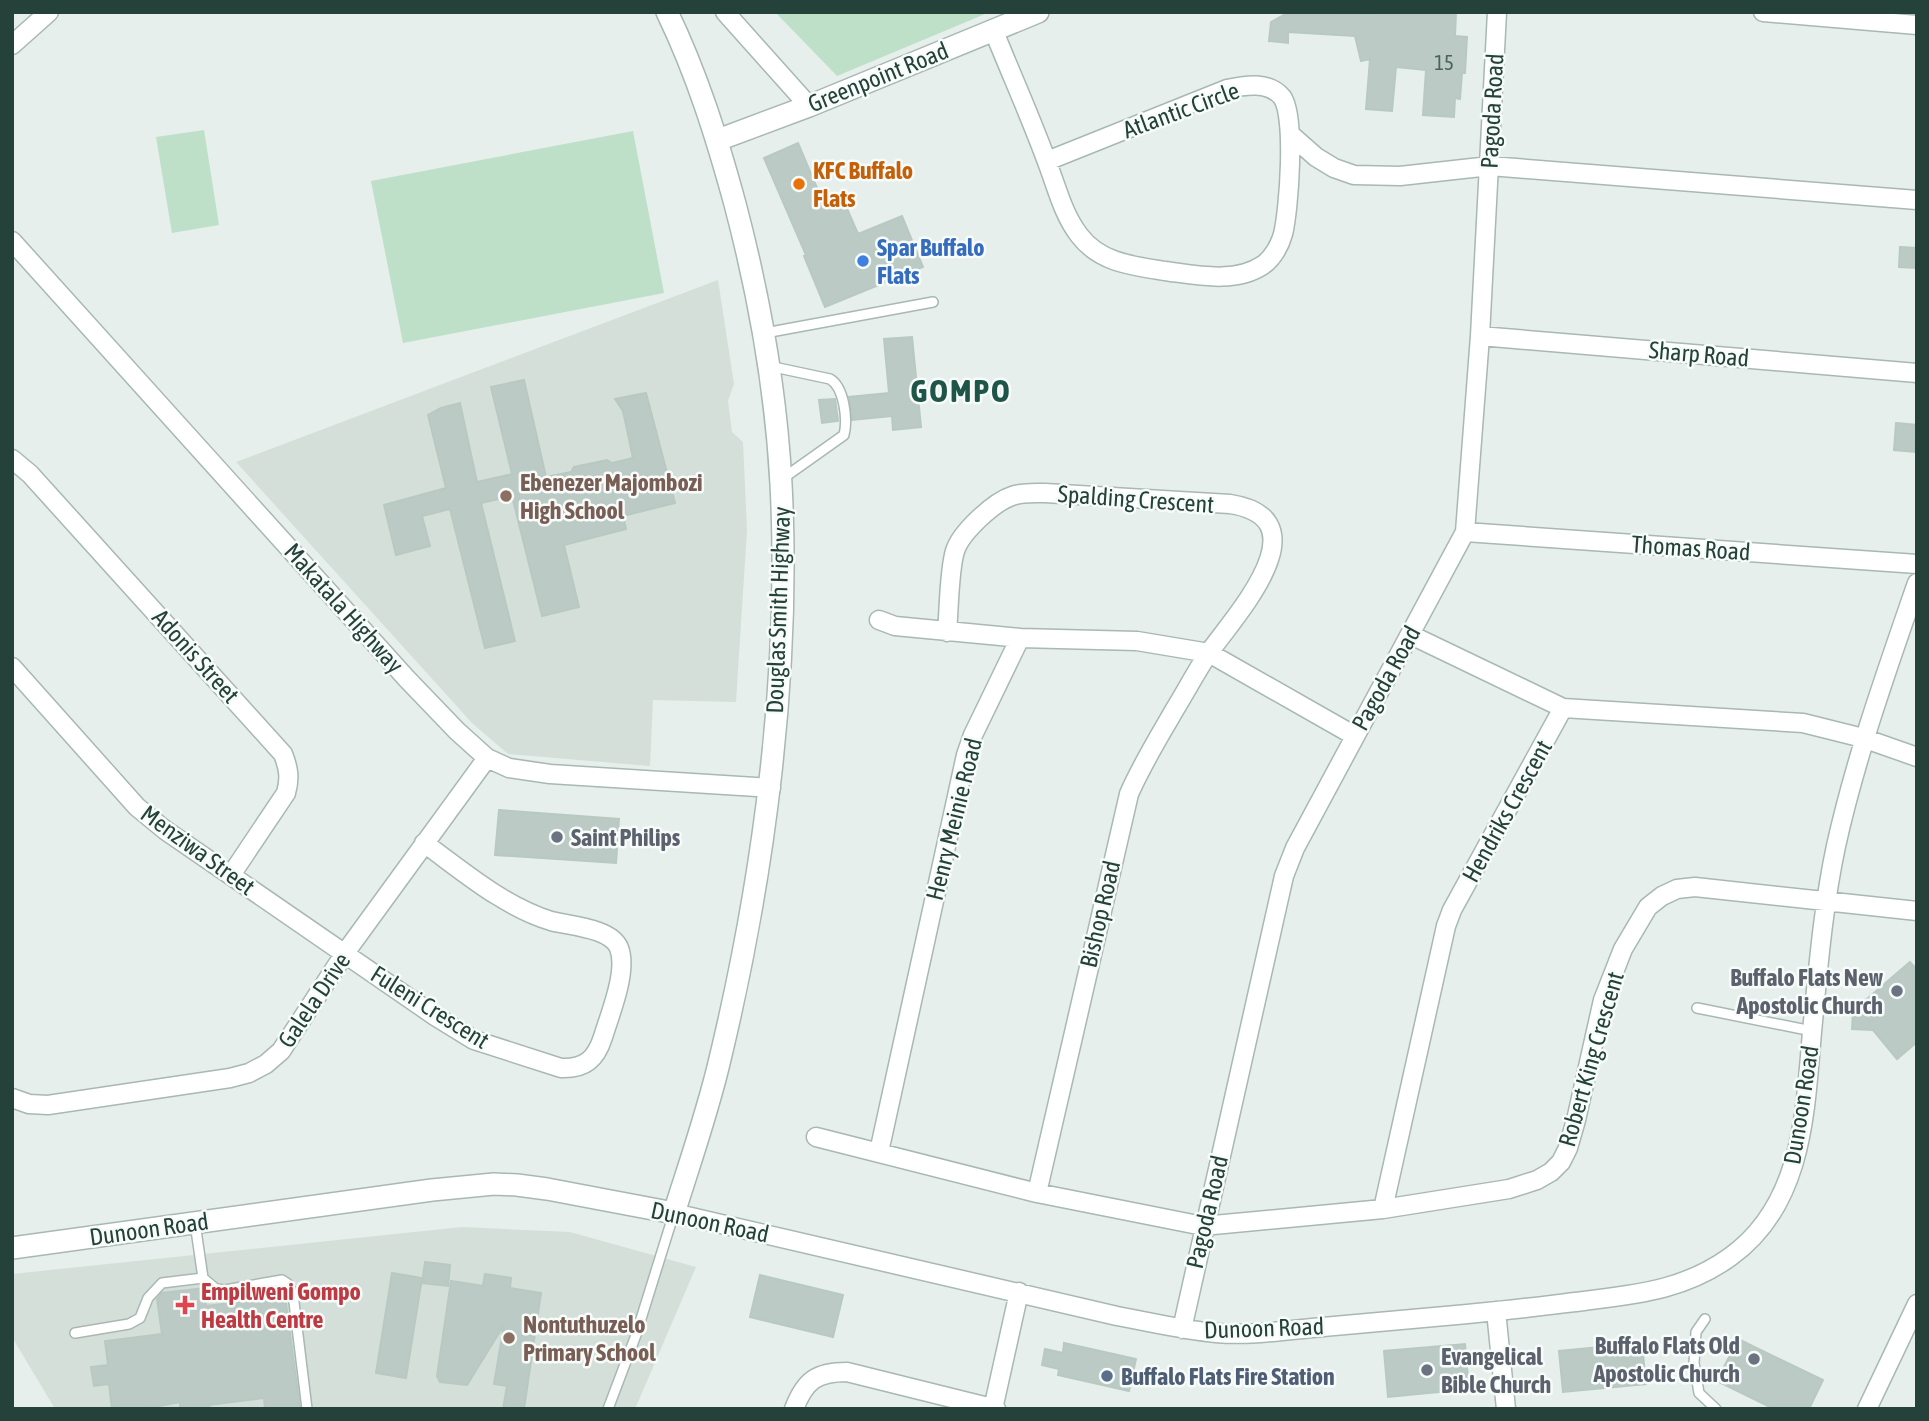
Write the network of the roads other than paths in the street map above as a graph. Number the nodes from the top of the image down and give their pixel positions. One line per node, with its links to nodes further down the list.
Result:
1 (49, 12): 9 (street)
2 (667, 12): 12 (street, Douglas Smith Highway)
3 (725, 12): 10 (street)
4 (1038, 12): 8 (street, Greenpoint Road)
5 (1497, 12): 14 (street, Pagoda Road)
6 (1763, 12): 7 (street)
7 (1917, 25)
8 (993, 29): 10 (street, Greenpoint Road); 13 (street, Atlantic Circle)
9 (12, 45)
10 (809, 106): 12 (street, Greenpoint Road)
11 (1291, 135): 13 (street, Atlantic Circle); 13 (street, Atlantic Circle); 14 (street)
12 (718, 140): 18 (street, Douglas Smith Highway)
13 (1047, 161)
14 (1490, 166): 15 (street); 19 (street, Pagoda Road)
15 (1917, 200)
16 (12, 241): 37 (street, Makatala Highway)
17 (933, 302): 18 (lane)
18 (763, 334): 20 (street, Douglas Smith Highway)
19 (1480, 336): 21 (street, Sharp Road); 24 (street, Pagoda Road)
20 (768, 366): 23 (street, Douglas Smith Highway); 23 (lane)
21 (1917, 373)
22 (12, 458): 40 (street, Adonis Street)
23 (781, 480): 38 (street, Douglas Smith Highway)
24 (1465, 532): 25 (street, Thomas Road); 29 (street, Pagoda Road)
25 (1917, 564)
26 (1917, 583): 35 (street, Dunoon Road)
27 (878, 620): 28 (street)
28 (947, 632): 30 (street); 31 (street, Spalding Crescent)
29 (1411, 635): 33 (street); 34 (street, Pagoda Road)
30 (1020, 638): 31 (street); 48 (street, Henry Meinie Road)
31 (1209, 653): 34 (street); 49 (street, Bishop Road)
32 (12, 667): 40 (street, Menziwa Street)
33 (1563, 708): 35 (street); 50 (street, Hendriks Crescent)
34 (1355, 736): 53 (street, Pagoda Road)
35 (1863, 738): 36 (street); 41 (street, Dunoon Road)
36 (1917, 757)
37 (487, 758): 38 (street, Makatala Highway); 39 (street, Galela Drive)
38 (771, 788): 51 (street, Douglas Smith Highway)
39 (424, 843): 43 (street, Galela Drive); 43 (street, Fuleni Crescent)
40 (231, 875): 43 (street, Menziwa Street)
41 (1826, 903): 42 (street, Robert King Crescent); 45 (street, Dunoon Road); 50 (street, Robert King Crescent)
42 (1917, 911)
43 (345, 953): 46 (street, Galela Drive)
44 (1697, 1008): 45 (lane)
45 (1812, 1031): 58 (street, Dunoon Road)
46 (12, 1098)
47 (816, 1137): 48 (street)
48 (879, 1152): 49 (street)
49 (1037, 1193): 53 (street)
50 (1383, 1209): 53 (street, Robert King Crescent)
51 (674, 1213): 52 (street, Dunoon Road); 56 (street, Dunoon Road); 63 (lane)
52 (195, 1223): 54 (street, Dunoon Road); 55 (lane)
53 (1203, 1226): 60 (street, Pagoda Road)
54 (12, 1248)
55 (203, 1278): 61 (lane); 62 (lane)
56 (1019, 1292): 60 (street, Dunoon Road); 65 (street)
57 (1917, 1304): 68 (street)
58 (1496, 1311): 60 (street, Dunoon Road); 66 (street)
59 (1705, 1319): 67 (lane)
60 (1182, 1329)
61 (75, 1333)
62 (307, 1409)
63 (608, 1409)
64 (794, 1409): 65 (street)
65 (994, 1409)
66 (1506, 1409)
67 (1716, 1409)
68 (1867, 1409)

